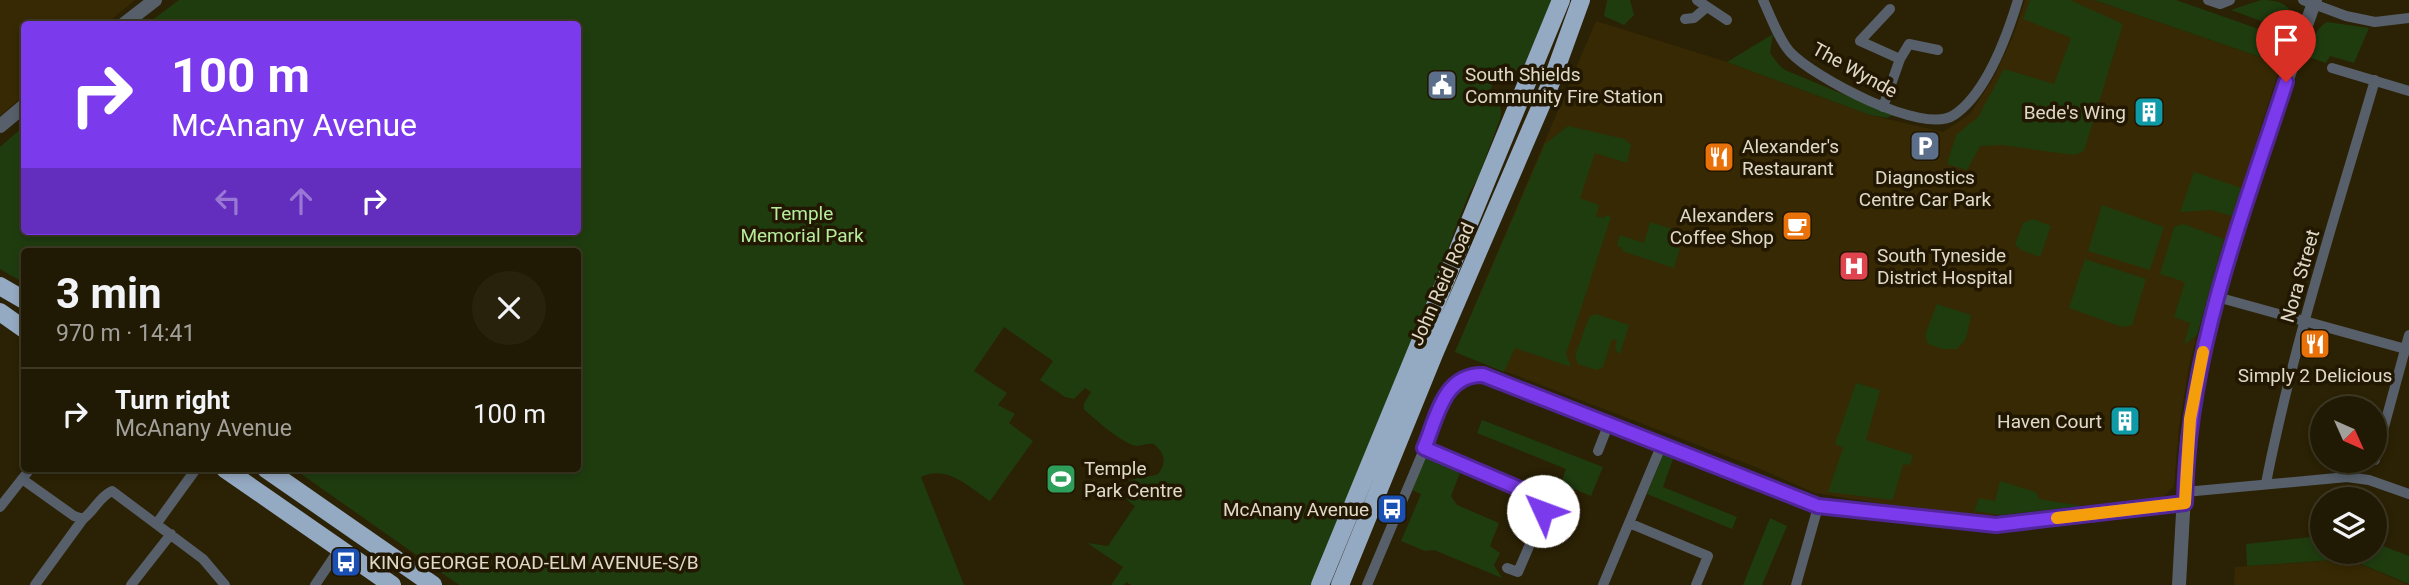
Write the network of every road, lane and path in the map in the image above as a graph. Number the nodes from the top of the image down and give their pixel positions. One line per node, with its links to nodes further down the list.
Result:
1 (155, 0): 15 (street)
2 (1561, 0): 62 (highway, John Reid Road)
3 (1581, 0): 63 (highway, John Reid Road)
4 (1697, 0): 10 (street)
5 (1763, 0): 21 (street, The Wynde)
6 (2018, 0): 21 (street, The Wynde)
7 (2208, 0): 8 (street)
8 (2230, 0)
9 (2311, 1): 12 (street); 25 (street)
10 (1707, 7): 13 (street); 14 (street)
11 (1890, 9): 17 (street)
12 (2408, 14)
13 (1685, 19)
14 (1727, 20)
15 (128, 21)
16 (1938, 50): 17 (street)
17 (1900, 59): 21 (street)
18 (2332, 68): 19 (street)
19 (2375, 80): 20 (street); 28 (street, Nora Street)
20 (2409, 91)
21 (1883, 107)
22 (21, 108): 23 (street)
23 (0, 126)
24 (0, 286): 26 (highway)
25 (2217, 297): 28 (street); 46 (street)
26 (21, 298)
27 (0, 312): 29 (highway)
28 (2304, 322): 31 (street); 44 (street, Nora Street)
29 (21, 327)
30 (2409, 335): 31 (street)
31 (2407, 349): 32 (street)
32 (2387, 418)
33 (1609, 423): 34 (street); 35 (street); 36 (street)
34 (1662, 444): 47 (street); 51 (street)
35 (1424, 448): 55 (street); 64 (street)
36 (1598, 451)
37 (28, 472): 42 (street)
38 (194, 472): 50 (street)
39 (229, 472): 54 (highway)
40 (270, 472): 52 (highway)
41 (2371, 473): 43 (street)
42 (22, 479): 48 (street); 49 (street)
43 (2369, 480): 44 (street); 45 (street)
44 (2266, 483): 46 (street)
45 (2409, 494)
46 (2185, 497): 47 (street); 68 (street)
47 (1818, 506): 67 (street)
48 (0, 507)
49 (83, 519): 50 (street); 56 (street)
50 (157, 523): 53 (street)
51 (1629, 523): 65 (street); 66 (street)
52 (353, 530): 54 (highway); 61 (highway)
53 (171, 534): 57 (street); 58 (street)
54 (340, 548): 59 (street); 60 (highway)
55 (1507, 568)
56 (35, 585)
57 (131, 585)
58 (225, 585)
59 (315, 585)
60 (392, 585)
61 (432, 585)
62 (1320, 585)
63 (1340, 585)
64 (1367, 585)
65 (1604, 585)
66 (1696, 585)
67 (1796, 585)
68 (2179, 585)

